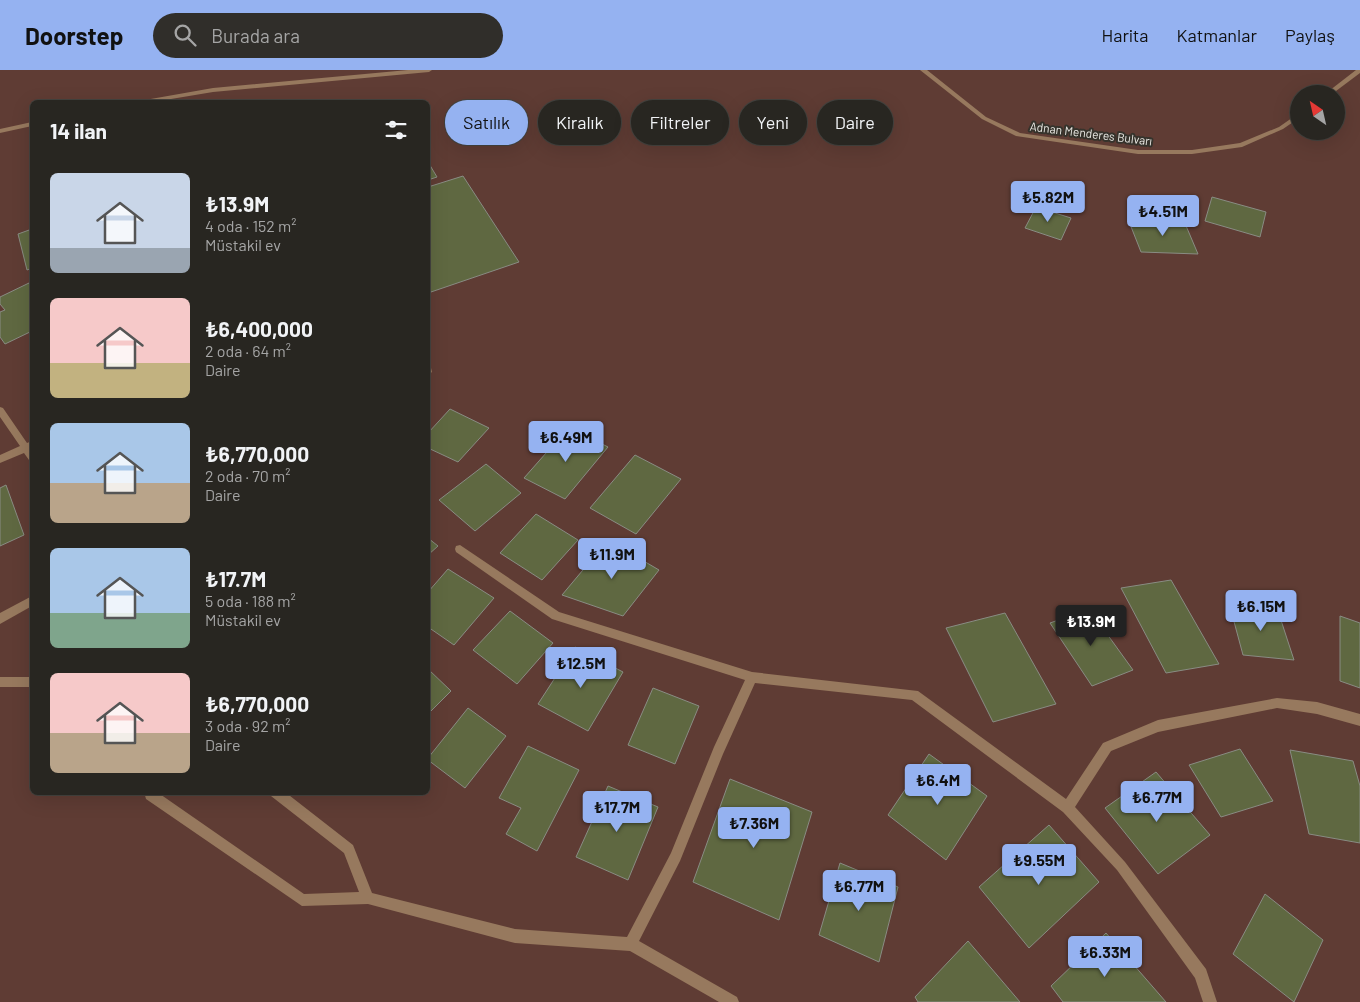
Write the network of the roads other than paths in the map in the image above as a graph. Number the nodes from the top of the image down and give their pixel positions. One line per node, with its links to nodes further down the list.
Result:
1 (429, 70): 5 (street)
2 (923, 70): 6 (street, Adnan Menderes Bulvarı)
3 (1360, 70): 4 (street)
4 (1340, 85)
5 (156, 100)
6 (1290, 122)
7 (30, 124): 8 (street)
8 (0, 131)
9 (0, 410): 10 (street)
10 (29, 446): 11 (street)
11 (0, 459)
12 (460, 549): 15 (street)
13 (30, 601): 14 (street)
14 (0, 619)
15 (752, 677): 21 (street); 23 (street)
16 (0, 682): 17 (street)
17 (30, 682)
18 (1360, 720): 21 (street)
19 (150, 795): 22 (street)
20 (279, 795): 22 (street)
21 (1066, 808): 25 (street)
22 (368, 898): 23 (street)
23 (631, 944): 24 (street)
24 (732, 1002)
25 (1210, 1002)

